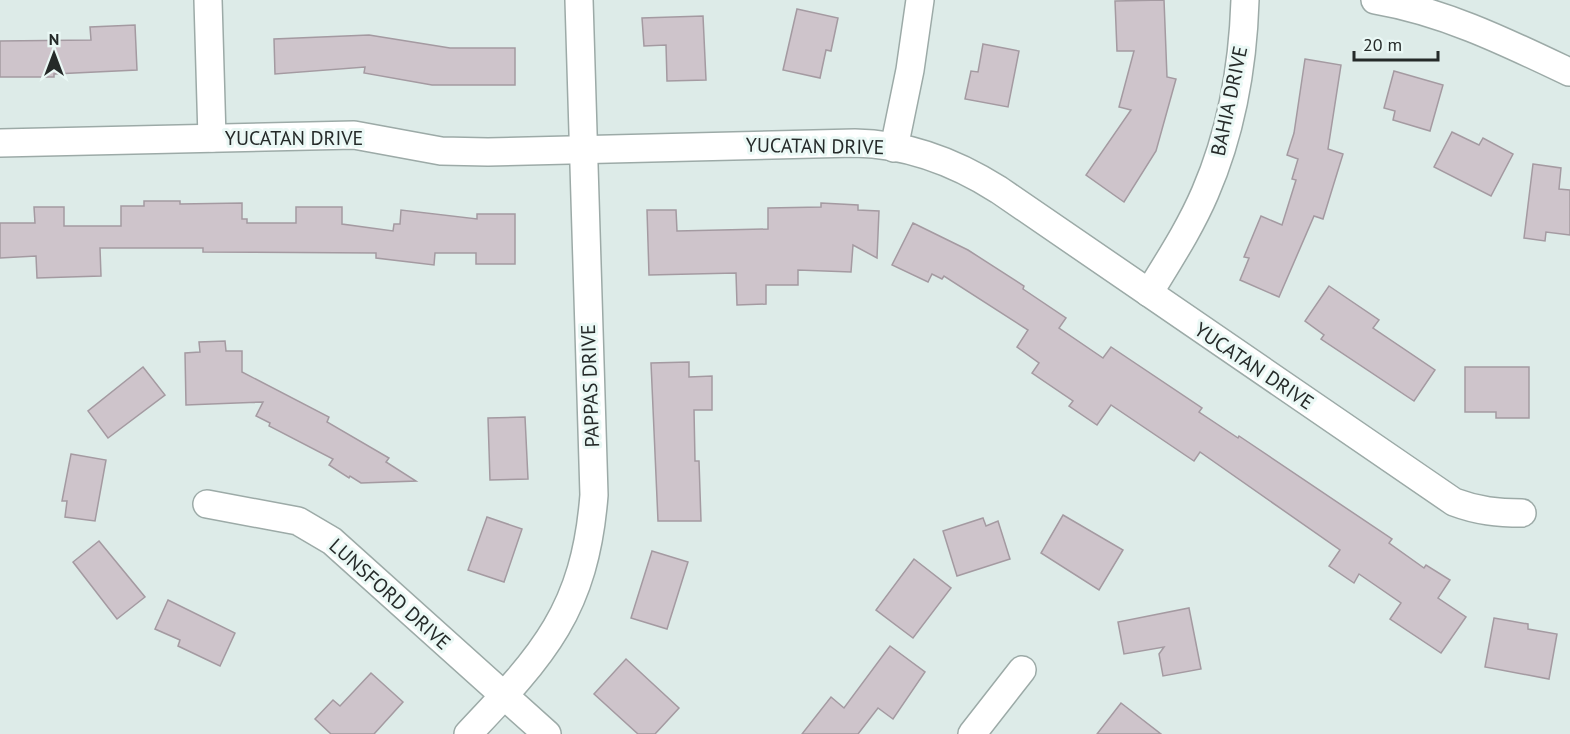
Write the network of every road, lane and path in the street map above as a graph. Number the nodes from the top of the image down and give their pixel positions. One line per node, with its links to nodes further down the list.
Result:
1 (208, 0): 7 (street)
2 (579, 0): 10 (street, PAPPAS DRIVE)
3 (920, 0): 9 (street)
4 (1245, 0): 11 (street, BAHIA DRIVE)
5 (1375, 0): 6 (street)
6 (1569, 72)
7 (212, 138): 8 (street, YUCATAN DRIVE); 10 (street, YUCATAN DRIVE)
8 (0, 143)
9 (894, 147): 10 (street, YUCATAN DRIVE); 11 (street, YUCATAN DRIVE)
10 (583, 148): 15 (street, PAPPAS DRIVE)
11 (1149, 293): 13 (street, YUCATAN DRIVE)
12 (207, 504): 15 (street, LUNSFORD DRIVE)
13 (1522, 513)
14 (1022, 670): 18 (street)
15 (504, 696): 16 (street, PAPPAS DRIVE); 17 (street, LUNSFORD DRIVE)
16 (468, 734)
17 (547, 734)
18 (972, 734)

